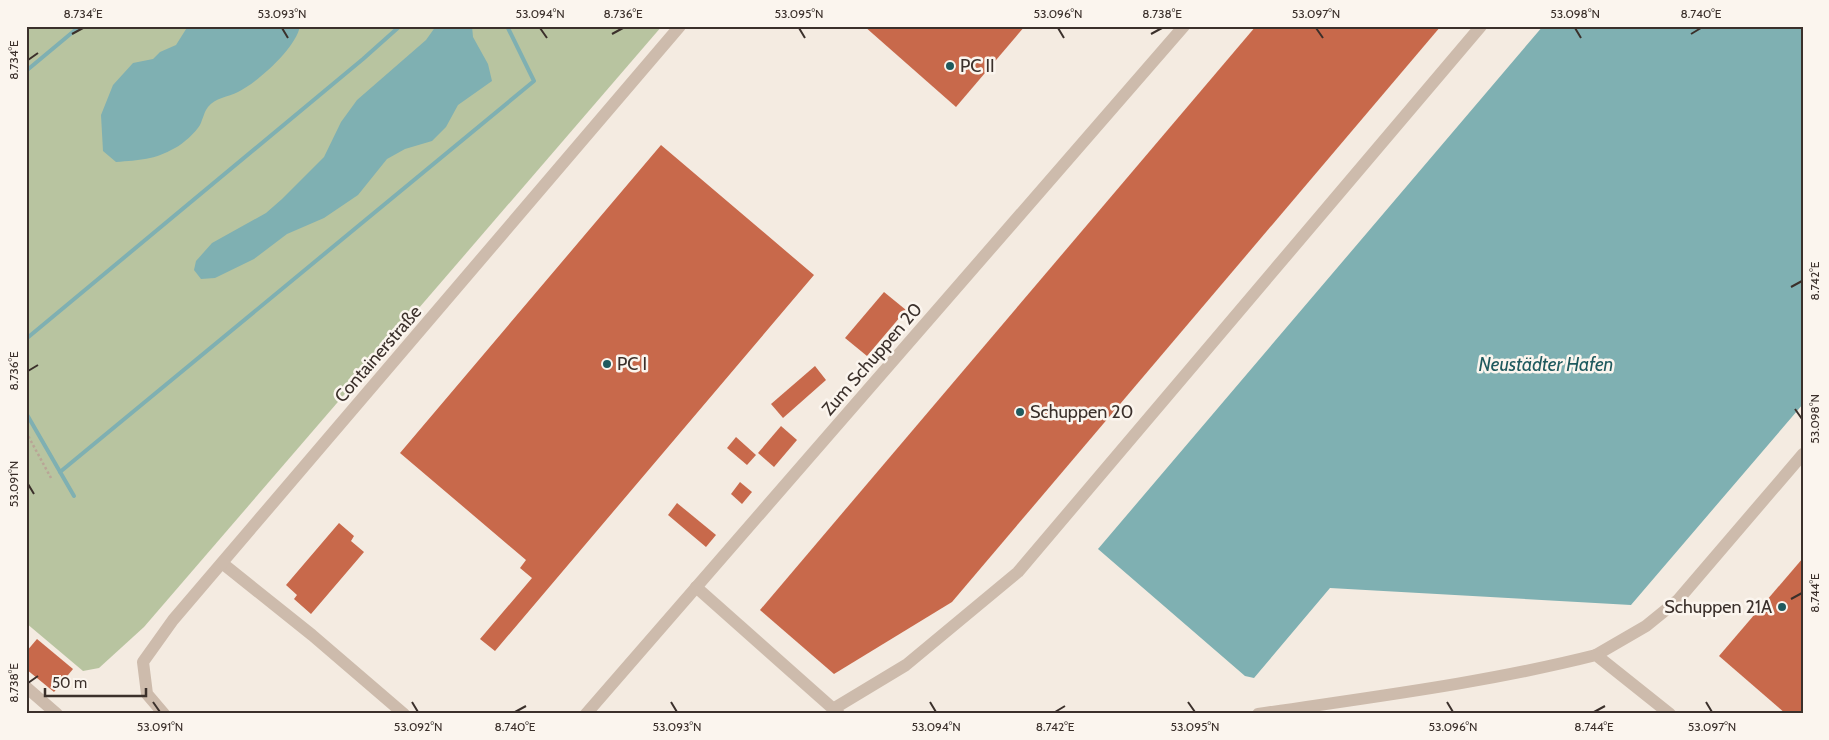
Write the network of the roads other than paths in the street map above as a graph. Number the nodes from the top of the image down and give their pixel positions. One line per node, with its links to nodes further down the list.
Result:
1 (680, 26): 5 (lane, Containerstraße)
2 (1184, 26): 6 (lane, Zum Schuppen 20)
3 (1481, 26): 9 (lane)
4 (1803, 454): 7 (lane)
5 (222, 563): 11 (lane, Containerstraße); 12 (lane)
6 (696, 588): 9 (lane); 13 (lane, Zum Schuppen 20)
7 (1596, 655): 14 (lane); 15 (lane)
8 (26, 687): 10 (lane)
9 (836, 712)
10 (57, 714)
11 (164, 714)
12 (404, 714)
13 (586, 714)
14 (1258, 714)
15 (1670, 714)

